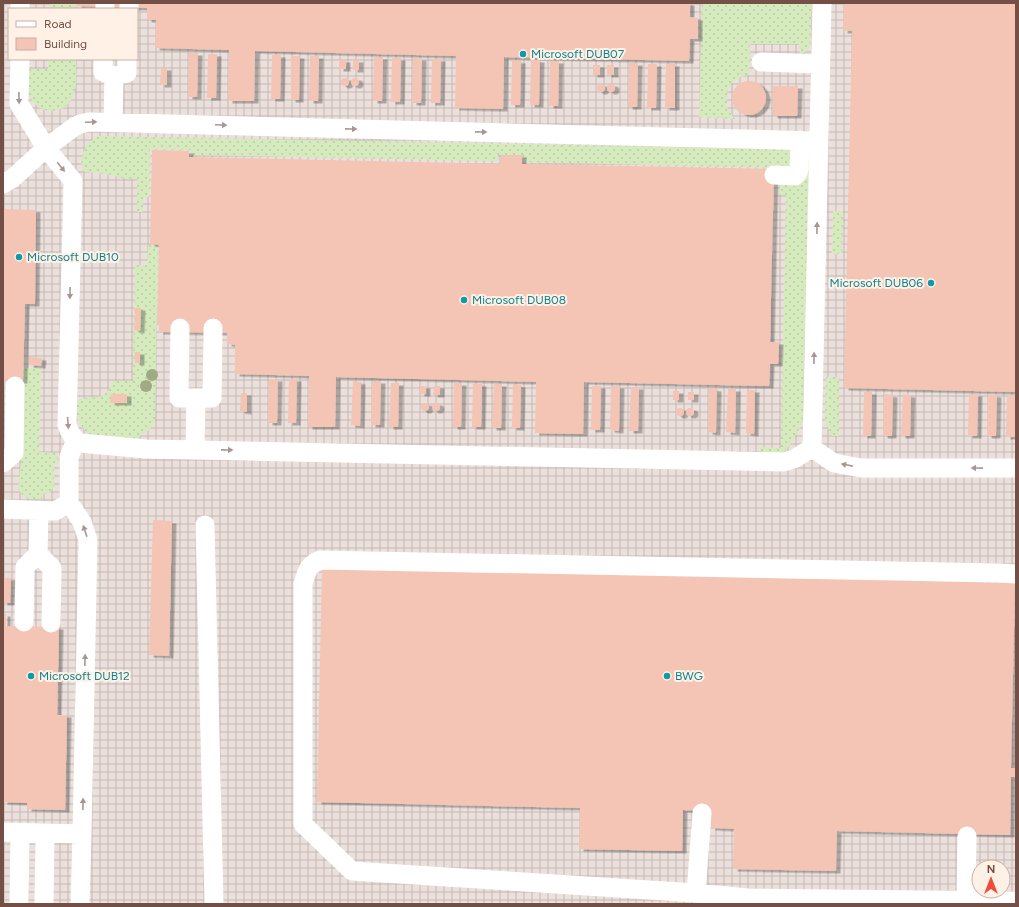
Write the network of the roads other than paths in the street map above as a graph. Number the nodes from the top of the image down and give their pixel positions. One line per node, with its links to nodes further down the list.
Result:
1 (822, 3): 6 (lane)
2 (20, 60): 11 (lane, one-way to 11)
3 (103, 60): 7 (lane)
4 (127, 60): 7 (lane)
5 (761, 62): 6 (lane)
6 (820, 64): 10 (lane)
7 (114, 76): 8 (lane)
8 (113, 122): 9 (lane, one-way to 9); 11 (lane, one-way to 8)
9 (800, 140): 10 (lane); 12 (lane)
10 (818, 141): 19 (lane, one-way to 10)
11 (46, 148): 13 (lane); 18 (lane, one-way to 18)
12 (774, 175)
13 (3, 184)
14 (180, 328): 17 (lane)
15 (213, 328): 17 (lane)
16 (15, 386): 21 (lane)
17 (196, 398): 20 (lane)
18 (80, 443): 20 (lane); 23 (lane)
19 (812, 448): 20 (lane, one-way to 19); 22 (lane, one-way to 19)
20 (195, 450)
21 (3, 464)
22 (1016, 468)
23 (68, 503): 25 (lane); 34 (lane, one-way to 23)
24 (3, 510): 25 (lane)
25 (39, 511): 27 (lane)
26 (205, 525): 43 (lane)
27 (38, 554): 29 (lane); 30 (lane)
28 (1016, 574): 36 (lane)
29 (24, 622)
30 (51, 623)
31 (702, 813): 36 (lane)
32 (12, 832): 33 (lane); 40 (lane)
33 (46, 833): 34 (lane); 41 (lane)
34 (82, 834): 42 (lane)
35 (967, 836): 37 (lane)
36 (696, 893): 39 (lane)
37 (966, 900): 38 (lane); 39 (lane)
38 (1016, 901)
39 (748, 902)
40 (19, 904)
41 (44, 904)
42 (80, 904)
43 (214, 904)

